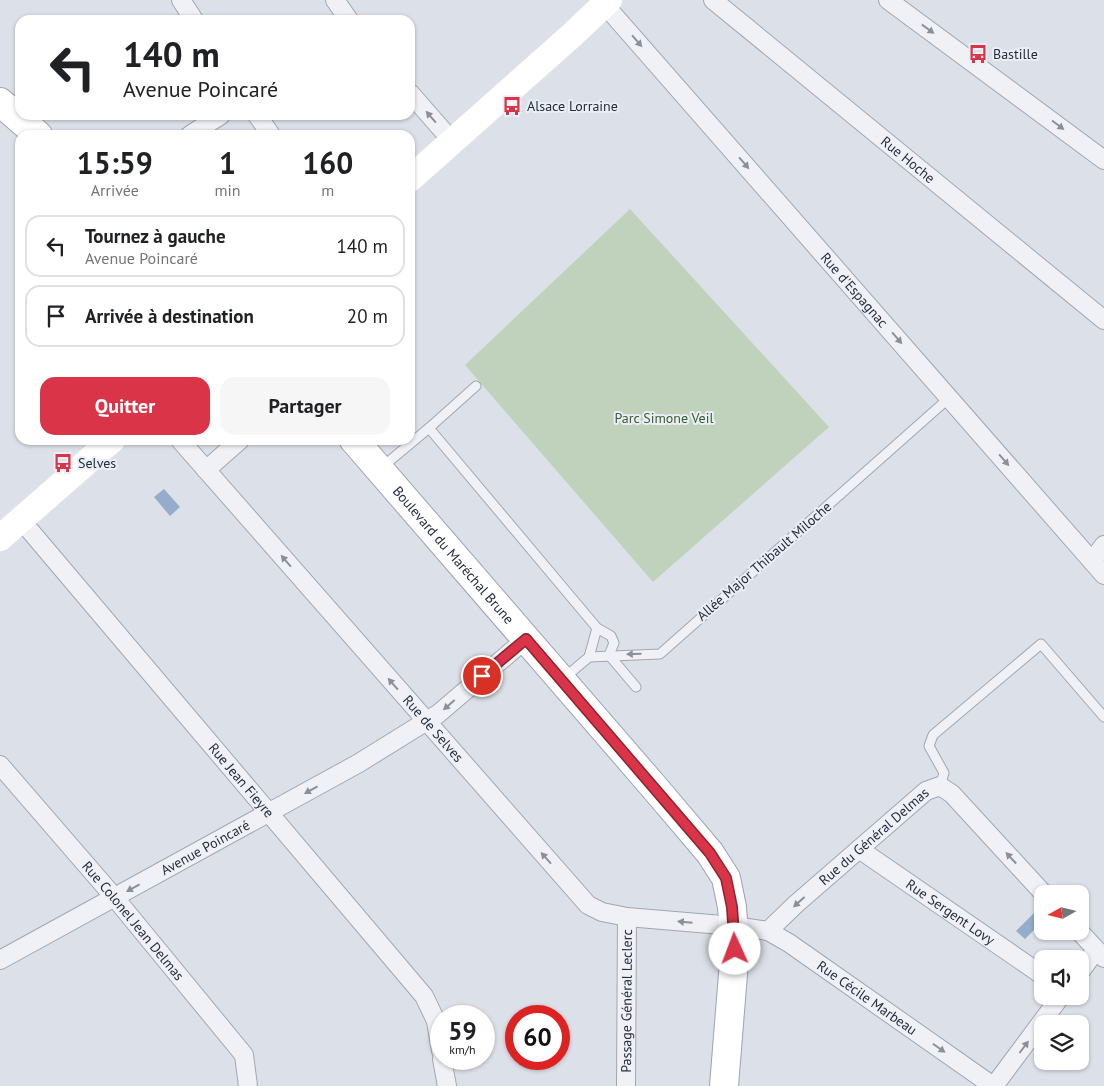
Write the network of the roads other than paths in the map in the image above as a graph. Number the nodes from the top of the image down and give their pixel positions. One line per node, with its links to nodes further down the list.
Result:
1 (181, 0): 6 (street)
2 (712, 0): 18 (street, Rue Hoche)
3 (888, 0): 16 (street, one-way to 16)
4 (337, 1): 7 (street)
5 (607, 2): 15 (main road); 20 (street, Rue d'Espagnac, one-way to 20)
6 (191, 15)
7 (346, 15)
8 (415, 99): 15 (street, one-way to 8)
9 (0, 102): 10 (main road)
10 (15, 115)
11 (21, 120): 13 (main road)
12 (213, 120): 14 (street)
13 (32, 130)
14 (198, 130)
15 (452, 141): 17 (main road)
16 (1104, 160)
17 (415, 174)
18 (1104, 320)
19 (476, 386): 21 (lane)
20 (949, 398): 33 (street, Rue d'Espagnac, one-way to 33); 37 (lane, Allée Major Thibault Miloche, one-way to 37)
21 (430, 428): 22 (lane); 35 (lane)
22 (415, 440)
23 (106, 445): 30 (main road)
24 (184, 445): 28 (street, Rue de Selves)
25 (234, 445): 28 (street)
26 (358, 445): 29 (main road, Boulevard du Maréchal Brune)
27 (409, 445): 29 (lane)
28 (206, 470): 42 (street, Rue de Selves, one-way to 28)
29 (379, 470): 36 (main road, Boulevard du Maréchal Brune)
30 (21, 520): 31 (main road); 45 (street, Rue Jean Fieyre)
31 (0, 538)
32 (1104, 545): 33 (street)
33 (1092, 561): 34 (street, Rue d'Espagnac)
34 (1104, 575)
35 (597, 628): 37 (lane); 38 (lane)
36 (526, 639): 39 (main road, Boulevard du Maréchal Brune); 42 (street, Avenue Poincaré, one-way to 42)
37 (609, 655): 38 (lane, Allée Major Thibault Miloche); 40 (lane)
38 (589, 657): 39 (lane)
39 (562, 680): 50 (main road, Boulevard du Maréchal Brune)
40 (636, 687)
41 (1104, 717): 44 (lane)
42 (426, 722): 45 (street, Avenue Poincaré, one-way to 45); 49 (street, Rue de Selves, one-way to 42)
43 (0, 766): 48 (street, Rue Colonel Jean Delmas)
44 (940, 786): 46 (street, Rue du Général Delmas); 47 (street, Rue du Général Delmas, one-way to 44)
45 (268, 814): 48 (street, Avenue Poincaré, one-way to 48); 58 (street, Rue Jean Fieyre)
46 (860, 848): 51 (street, Rue du Général Delmas, one-way to 51); 56 (street, Rue Sergent Lovy)
47 (1036, 885)
48 (114, 898): 54 (street, Avenue Poincaré); 60 (street, Rue Colonel Jean Delmas)
49 (627, 917): 50 (street, Rue de Selves, one-way to 49); 62 (street, Passage Général Leclerc)
50 (734, 926): 51 (street, Rue Cécile Marbeau); 63 (main road, Boulevard du Maréchal Brune)
51 (768, 931): 64 (street, Rue Cécile Marbeau, one-way to 64)
52 (1087, 940): 53 (street)
53 (1100, 954): 55 (street)
54 (0, 960)
55 (1089, 964)
56 (1034, 968)
57 (1054, 1005): 64 (street, one-way to 57)
58 (430, 1008)
59 (444, 1070): 61 (street)
60 (248, 1086)
61 (447, 1086)
62 (626, 1086)
63 (724, 1086)
64 (994, 1086)

